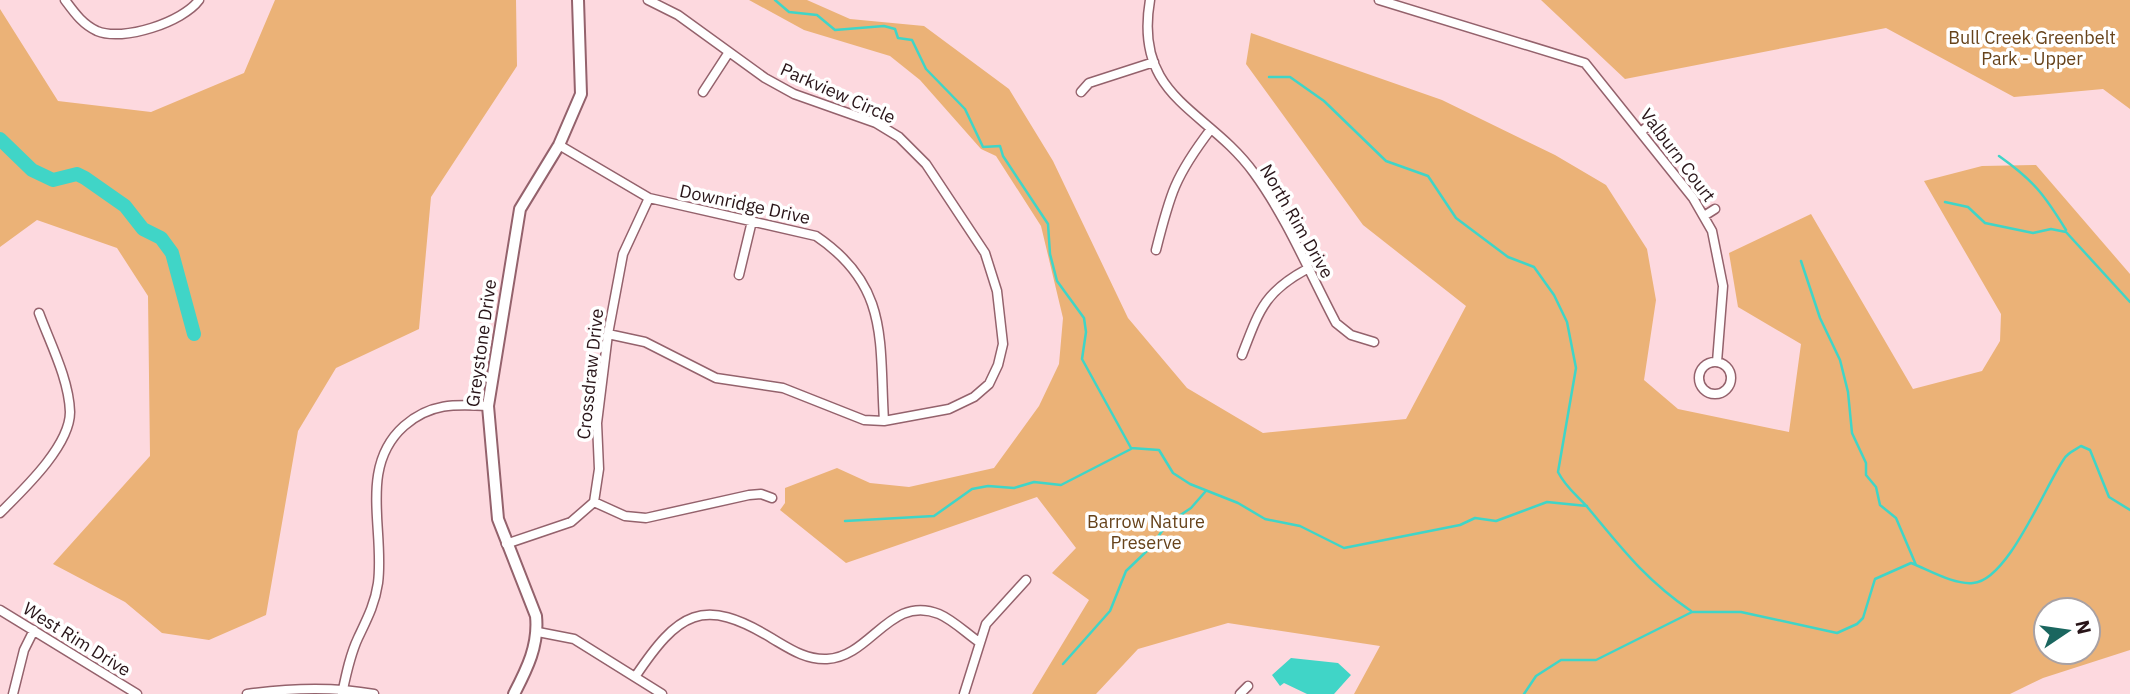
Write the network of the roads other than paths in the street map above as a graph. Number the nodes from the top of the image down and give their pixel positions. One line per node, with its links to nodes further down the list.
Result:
1 (65, 0): 2 (street)
2 (199, 0)
3 (578, 0): 14 (street, Greystone Drive)
4 (648, 0): 7 (street, Parkview Circle)
5 (1150, 0): 8 (street, North Rim Drive)
6 (1379, 0): 13 (street, Valburn Court)
7 (729, 52): 9 (street); 28 (street, Parkview Circle)
8 (1154, 62): 10 (street); 12 (street, North Rim Drive)
9 (703, 92)
10 (1081, 92)
11 (1654, 121): 13 (street)
12 (1211, 129): 19 (street); 20 (street, North Rim Drive)
13 (1642, 131): 17 (street, Valburn Court)
14 (559, 145): 15 (street, Downridge Drive); 27 (street, Greystone Drive)
15 (649, 198): 18 (street, Downridge Drive); 23 (street, Crossdraw Drive)
16 (1715, 209): 17 (street)
17 (1704, 216): 26 (street, Valburn Court)
18 (752, 221): 21 (street); 28 (street, Downridge Drive)
19 (1156, 250)
20 (1307, 269): 24 (street, North Rim Drive); 25 (street)
21 (739, 275)
22 (39, 313): 31 (street)
23 (608, 334): 28 (street, Parkview Circle); 30 (street, Crossdraw Drive)
24 (1374, 342)
25 (1242, 355)
26 (1717, 362): 26 (street, Valburn Court)
27 (488, 406): 32 (street, Greystone Drive); 40 (street)
28 (884, 421)
29 (772, 498): 30 (street)
30 (594, 502): 32 (street)
31 (0, 513)
32 (506, 544): 36 (street, Greystone Drive)
33 (1026, 580): 37 (street)
34 (0, 610): 35 (street, West Rim Drive)
35 (34, 630): 41 (street); 42 (street, West Rim Drive)
36 (538, 632): 38 (street); 45 (street)
37 (979, 642): 38 (street); 47 (street)
38 (635, 677): 46 (street)
39 (1248, 686): 48 (street)
40 (342, 691): 43 (street); 44 (street)
41 (13, 694)
42 (134, 694)
43 (247, 694)
44 (374, 694)
45 (514, 694)
46 (662, 694)
47 (964, 694)
48 (1240, 694)

